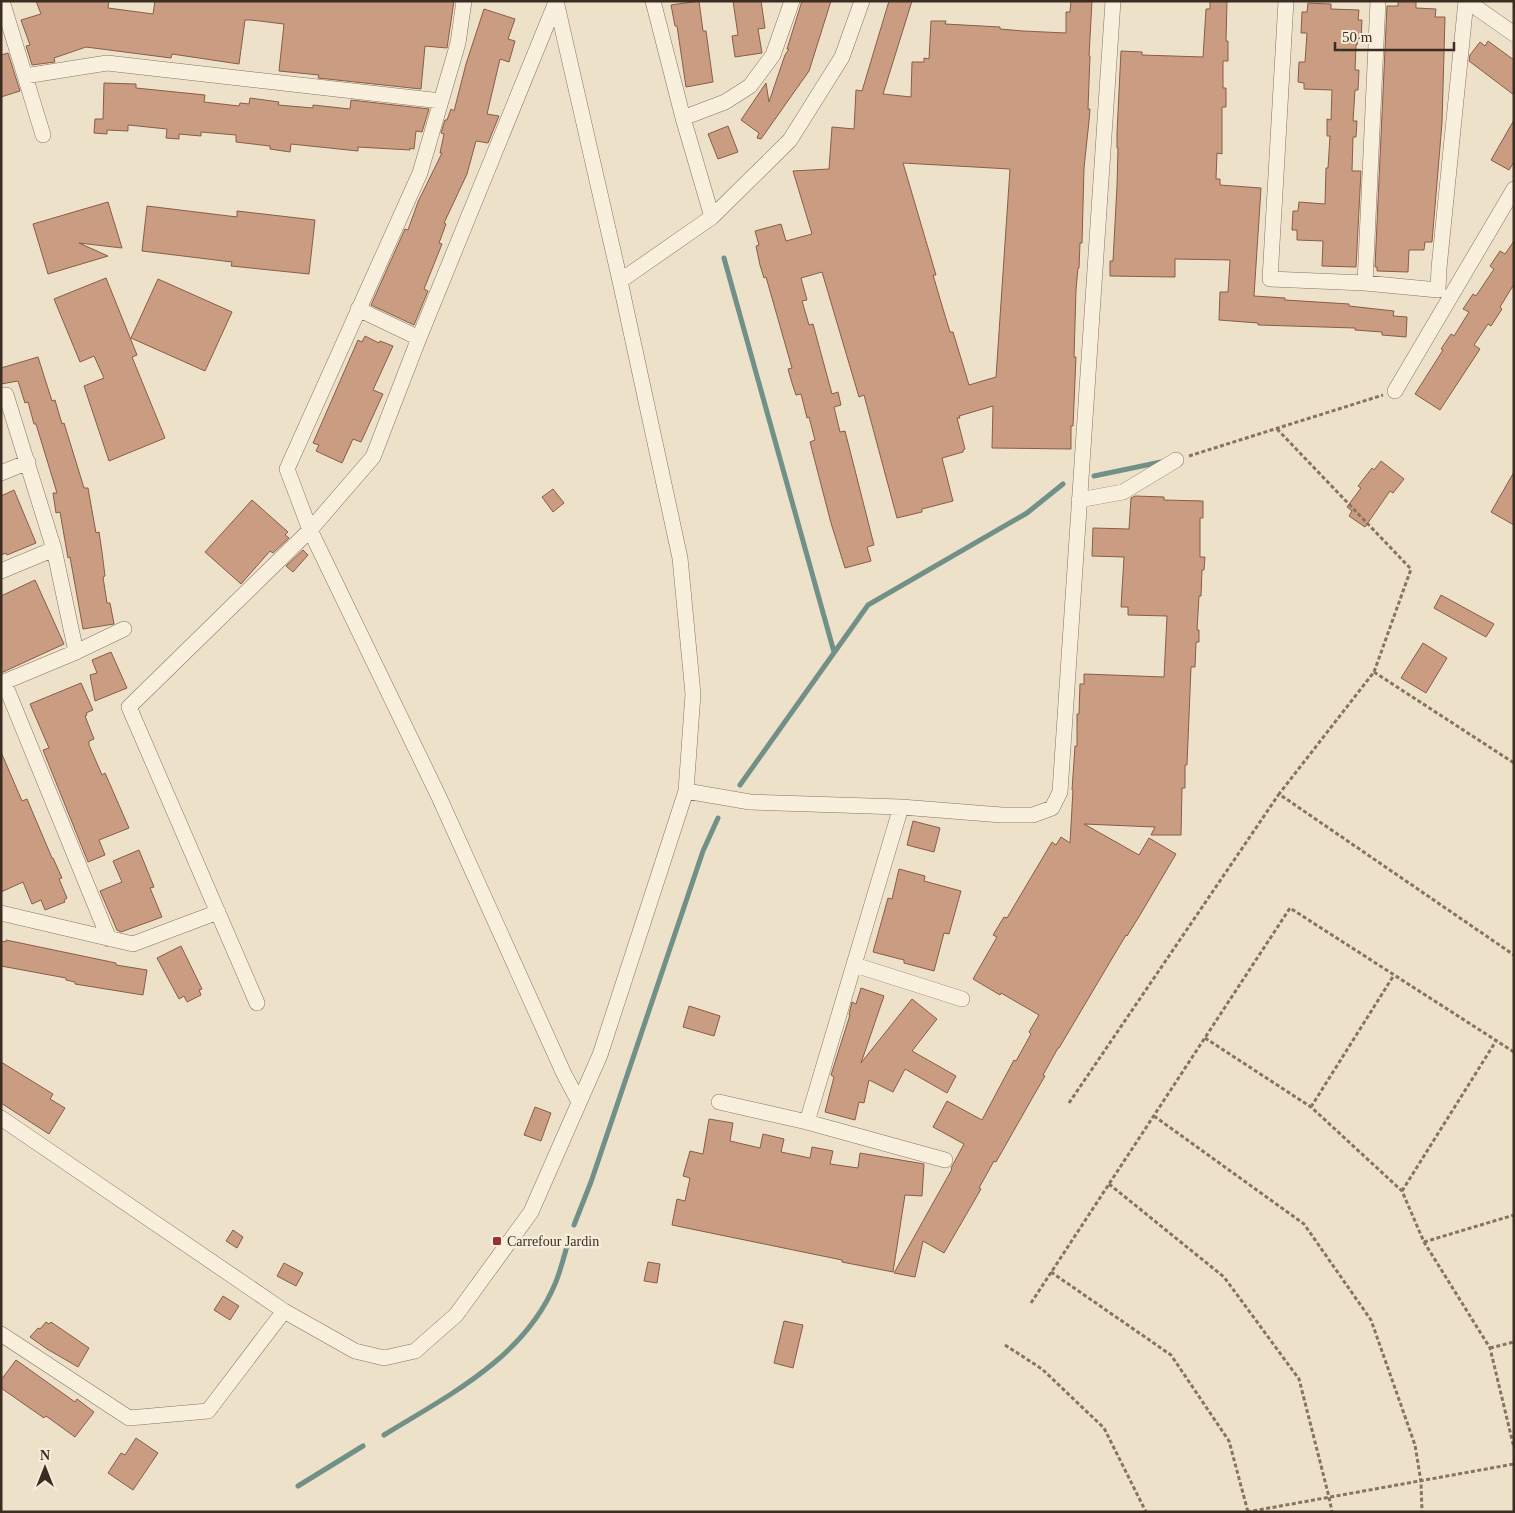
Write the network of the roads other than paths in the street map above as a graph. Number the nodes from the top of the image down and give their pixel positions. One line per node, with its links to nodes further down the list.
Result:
1 (2, 1): 12 (street)
2 (464, 1): 13 (street)
3 (556, 1): 18 (street); 21 (street)
4 (653, 1): 14 (street)
5 (792, 1): 14 (street)
6 (862, 1): 17 (street)
7 (1114, 1): 27 (street)
8 (1286, 1): 19 (street)
9 (1378, 1): 19 (street)
10 (1467, 1): 11 (street); 19 (street)
11 (1514, 34)
12 (26, 76): 13 (street); 15 (street)
13 (441, 101): 20 (street)
14 (683, 118): 17 (street)
15 (43, 135)
16 (1514, 189): 22 (street)
17 (712, 217): 18 (street)
18 (620, 281): 33 (street)
19 (1365, 283)
20 (358, 309): 21 (street); 28 (street)
21 (419, 338): 28 (street)
22 (1394, 391)
23 (1, 395): 25 (street)
24 (1176, 460): 27 (street)
25 (28, 462): 26 (street); 29 (street)
26 (1, 473)
27 (1080, 500): 34 (street)
28 (310, 530): 35 (street); 41 (street)
29 (54, 548): 30 (street); 32 (street)
30 (1, 571)
31 (124, 629): 32 (street)
32 (76, 652): 37 (street)
33 (686, 791): 34 (street); 41 (street)
34 (901, 807): 38 (street)
35 (218, 912): 37 (street); 40 (street)
36 (1, 913): 37 (street)
37 (109, 939)
38 (855, 965): 39 (street); 44 (street)
39 (962, 999)
40 (258, 1003)
41 (579, 1102): 46 (street)
42 (719, 1102): 44 (street)
43 (1, 1118): 46 (street)
44 (807, 1122): 45 (street)
45 (945, 1160)
46 (284, 1311): 47 (street)
47 (1, 1334)

